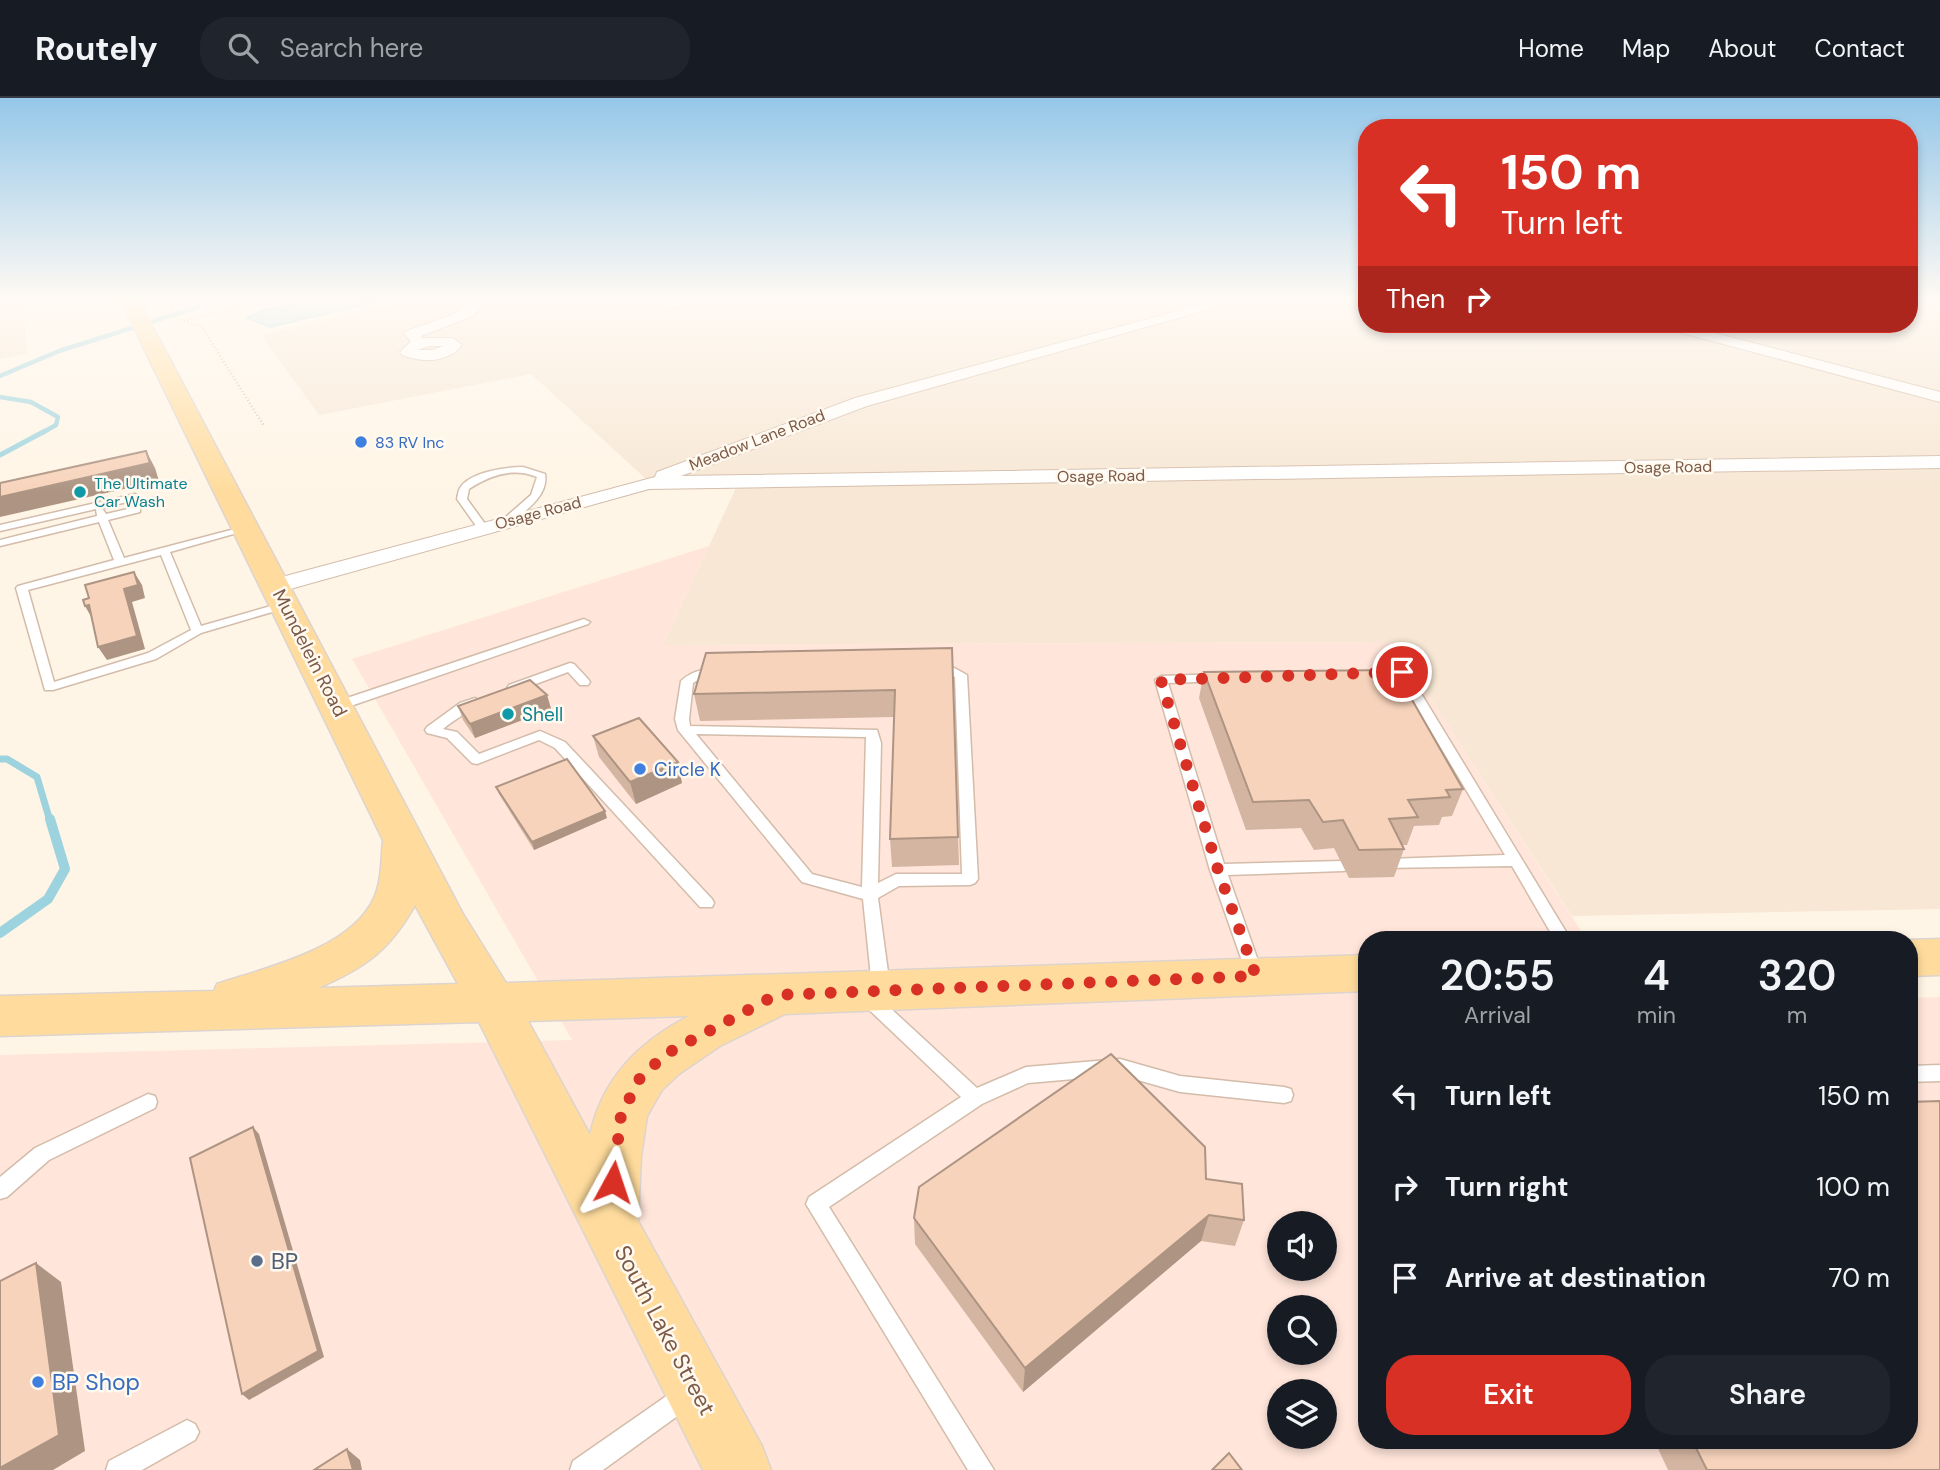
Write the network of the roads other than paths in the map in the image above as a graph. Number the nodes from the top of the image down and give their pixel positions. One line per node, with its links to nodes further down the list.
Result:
1 (162, 365): 16 (main road, Mundelein Road)
2 (996, 365): 6 (street, Meadow Lane Road)
3 (1820, 365): 4 (street)
4 (1940, 397)
5 (1940, 462): 6 (street, Osage Road)
6 (648, 483): 12 (street, Osage Road)
7 (100, 505): 8 (lane); 10 (lane); 10 (lane)
8 (82, 509): 9 (lane); 11 (lane)
9 (53, 516): 13 (lane); 17 (lane)
10 (102, 518): 11 (lane); 21 (lane)
11 (86, 522): 17 (lane)
12 (505, 522): 15 (street, Osage Road); 15 (lane)
13 (21, 523): 14 (lane); 18 (lane)
14 (0, 528)
15 (484, 528): 22 (street, Osage Road)
16 (246, 529): 20 (lane); 22 (main road, Mundelein Road)
17 (55, 530): 18 (lane)
18 (23, 538): 19 (lane)
19 (0, 543)
20 (164, 551): 21 (lane); 24 (lane)
21 (120, 562): 24 (lane)
22 (280, 595): 24 (lane); 30 (main road, Mundelein Road)
23 (584, 622): 30 (lane)
24 (197, 631)
25 (920, 669): 37 (lane)
26 (1362, 673): 33 (lane)
27 (725, 674): 31 (lane)
28 (1241, 677): 36 (lane)
29 (584, 682): 38 (lane)
30 (337, 705): 32 (main road, Mundelein Road)
31 (685, 730): 37 (lane); 37 (lane)
32 (404, 838): 46 (main road, Mundelein Road); 47 (main road)
33 (1516, 860): 34 (lane); 39 (lane)
34 (1387, 864)
35 (1343, 866): 36 (lane)
36 (1218, 870): 43 (lane)
37 (870, 895): 44 (lane)
38 (706, 902)
39 (1558, 931)
40 (1940, 957): 41 (main road)
41 (1918, 958)
42 (1358, 973): 43 (main road)
43 (1256, 976): 44 (main road)
44 (872, 992): 45 (main road); 52 (lane)
45 (776, 995): 46 (main road); 55 (main road)
46 (494, 1004): 47 (main road); 55 (main road, South Lake Street)
47 (199, 1010): 48 (main road)
48 (0, 1016)
49 (1940, 1073): 50 (lane)
50 (1918, 1074)
51 (1284, 1095): 52 (lane)
52 (975, 1098): 61 (lane)
53 (148, 1102): 54 (lane)
54 (0, 1190)
55 (609, 1224): 56 (main road, South Lake Street)
56 (695, 1389): 59 (lane); 60 (main road, South Lake Street)
57 (187, 1432): 58 (lane)
58 (118, 1470)
59 (582, 1470)
60 (738, 1470)
61 (982, 1470)

